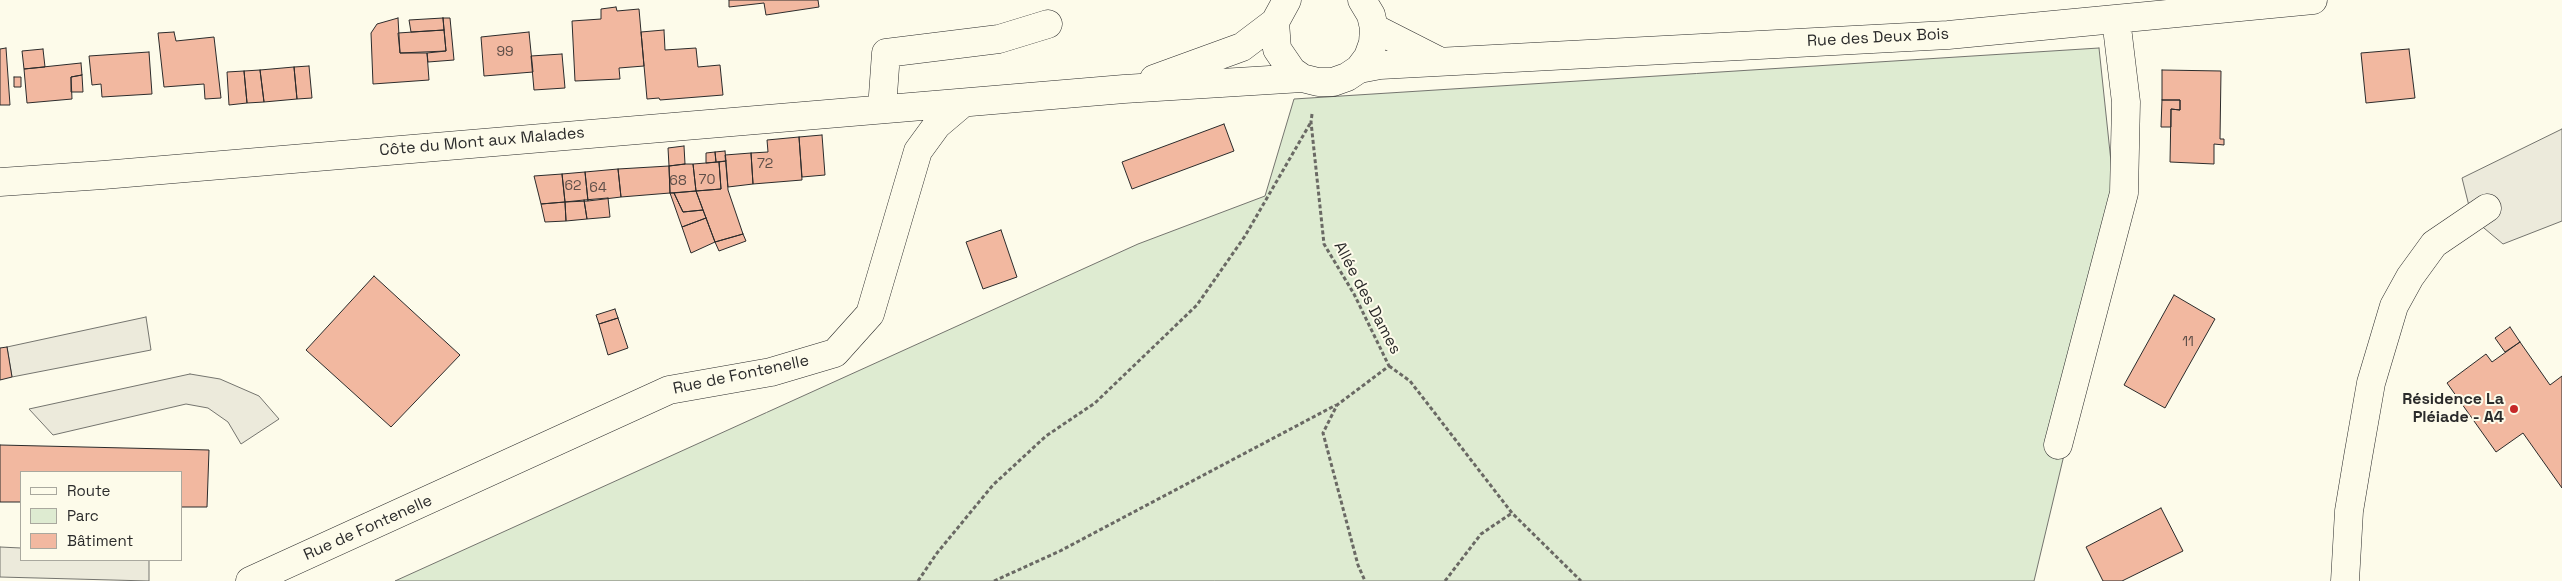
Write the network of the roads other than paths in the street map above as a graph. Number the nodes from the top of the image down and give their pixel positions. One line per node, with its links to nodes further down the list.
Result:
1 (2313, 0): 4 (street, Rue des Deux Bois)
2 (1367, 8): 6 (street, Rue des Deux Bois); 7 (street)
3 (1281, 11): 8 (street); 9 (street)
4 (2116, 19): 6 (street, Rue des Deux Bois); 14 (street)
5 (1048, 24): 11 (street)
6 (1442, 62): 7 (street, Rue des Deux Bois)
7 (1359, 69): 8 (street, Rue des Deux Bois)
8 (1310, 80): 9 (street, Rue des Deux Bois)
9 (1124, 89): 10 (street, Côte du Mont aux Malades)
10 (963, 103): 11 (street, Côte du Mont aux Malades); 15 (street, Rue de Fontenelle)
11 (882, 109): 12 (street, Côte du Mont aux Malades)
12 (0, 182)
13 (2487, 208): 16 (street)
14 (2058, 445)
15 (250, 581)
16 (2345, 581)

